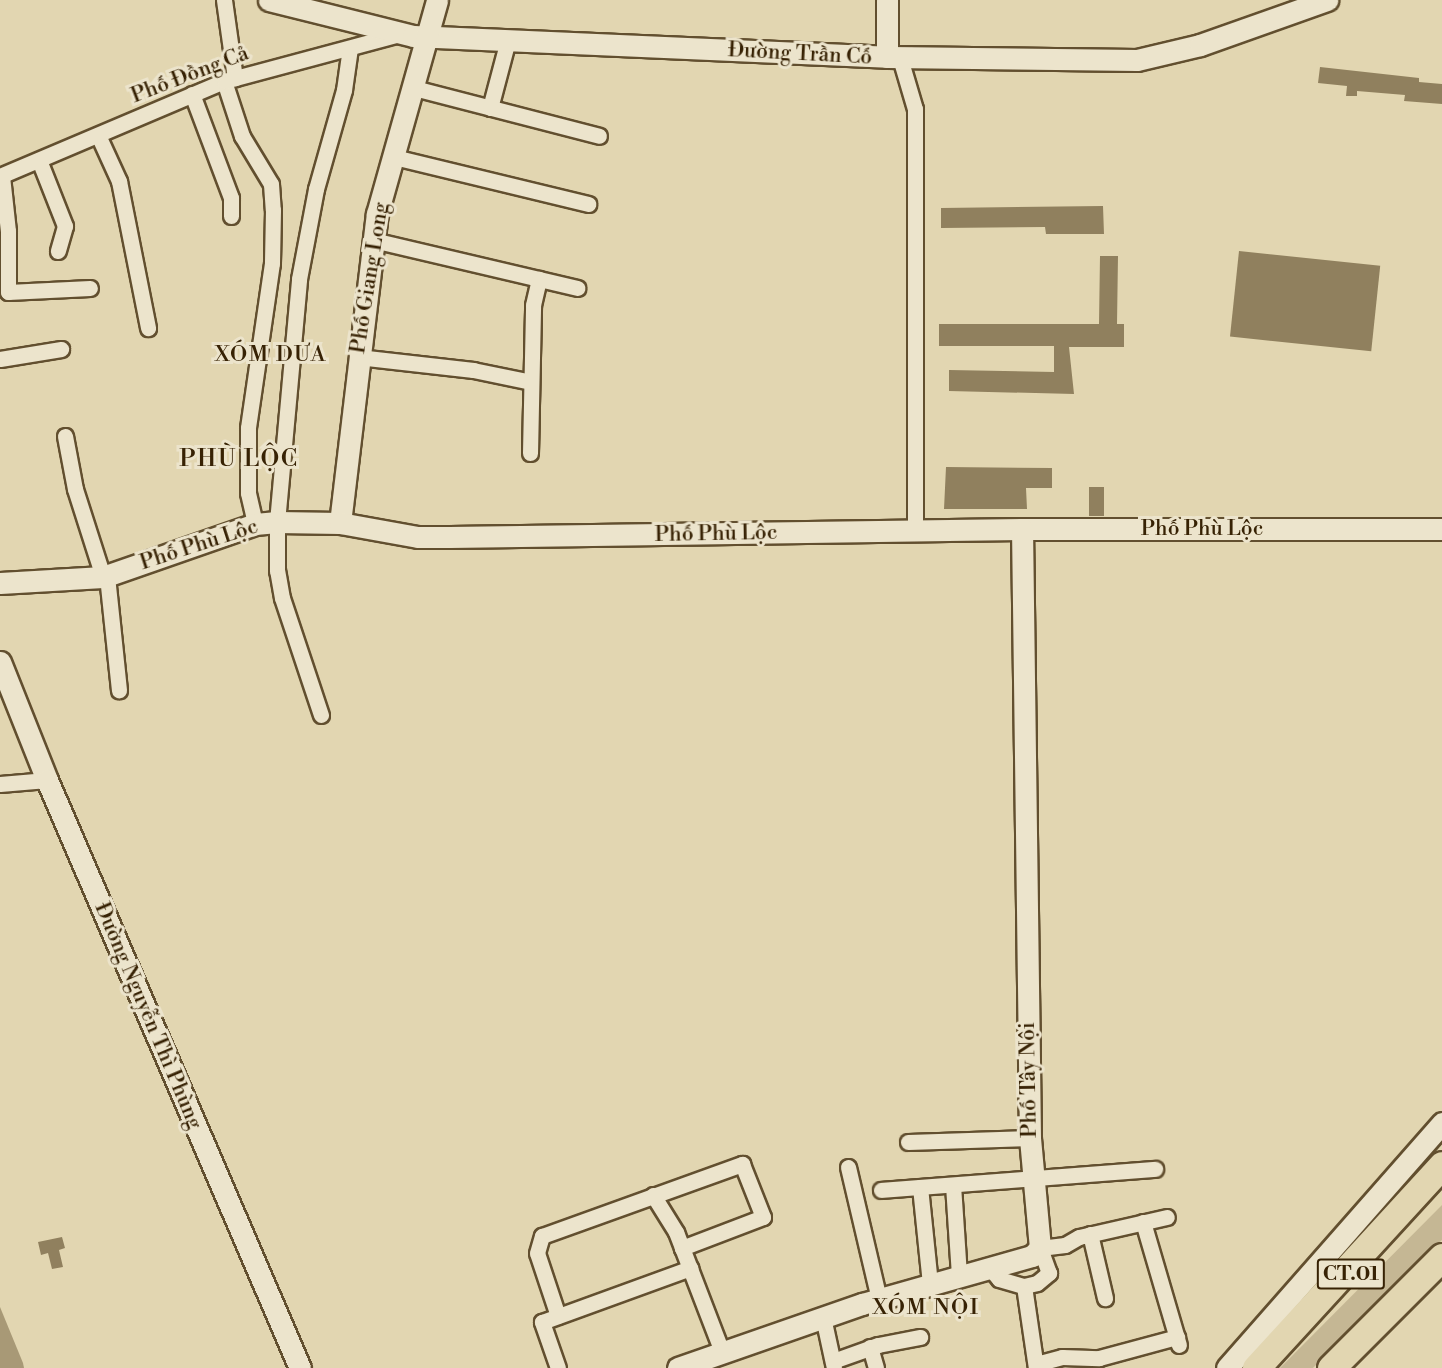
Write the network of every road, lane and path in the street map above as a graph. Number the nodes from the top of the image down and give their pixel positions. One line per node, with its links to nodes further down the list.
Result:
1 (224, 0): 11 (street)
2 (269, 0): 6 (street, Đường Trần Cố)
3 (437, 0): 7 (street, Phố Giang Long)
4 (887, 0): 10 (street)
5 (1327, 0): 10 (street, Đường Trần Cố)
6 (403, 34): 7 (street, Đường Trần Cố); 9 (street, Phố Đồng Cả)
7 (425, 37): 8 (street, Đường Trần Cố); 12 (street, Phố Giang Long)
8 (508, 40): 10 (street, Đường Trần Cố); 14 (street)
9 (350, 48): 11 (street, Phố Đồng Cả); 34 (street)
10 (894, 58): 39 (street)
11 (230, 80): 13 (street, Phố Đồng Cả); 36 (street)
12 (414, 88): 14 (street); 17 (street, Phố Giang Long)
13 (192, 94): 15 (street, Phố Đồng Cả); 21 (street)
14 (490, 108): 16 (street)
15 (98, 135): 18 (street, Phố Đồng Cả); 27 (street)
16 (599, 136)
17 (394, 157): 20 (street); 22 (street, Phố Giang Long)
18 (39, 160): 19 (street, Phố Đồng Cả); 23 (street)
19 (1, 176): 25 (street)
20 (588, 204)
21 (231, 216)
22 (373, 240): 24 (street); 29 (street, Phố Giang Long)
23 (58, 251)
24 (539, 279): 26 (street); 31 (street)
25 (90, 288)
26 (577, 288)
27 (148, 328)
28 (61, 349): 30 (street)
29 (358, 357): 31 (street); 35 (street, Phố Giang Long)
30 (0, 359)
31 (531, 382): 33 (street)
32 (65, 436): 40 (street)
33 (530, 453)
34 (277, 522): 35 (street, Phố Phù Lộc); 36 (street, Phố Phù Lộc); 44 (street)
35 (340, 523): 39 (street, Phố Phù Lộc)
36 (255, 524): 40 (street, Phố Phù Lộc)
37 (1442, 529): 38 (street, Phố Phù Lộc)
38 (1022, 530): 39 (street, Phố Phù Lộc); 48 (street, Phố Tây Nội)
39 (915, 531)
40 (105, 576): 41 (street, Phố Phù Lộc); 43 (street)
41 (0, 583)
42 (0, 662): 45 (street, Đường Nguyễn Thì Phùng)
43 (118, 690)
44 (321, 715)
45 (47, 780): 46 (street); 80 (street, Đường Nguyễn Thì Phùng)
46 (0, 784)
47 (1442, 1123): 84 (street)
48 (1030, 1138): 49 (street); 53 (street, Phố Tây Nội)
49 (908, 1142)
50 (1442, 1165): 85 (highway)
51 (848, 1167): 71 (street)
52 (1155, 1169): 53 (street)
53 (1032, 1178): 55 (street); 63 (street, Phố Tây Nội)
54 (1442, 1181): 85 (highway, CT.01)
55 (953, 1185): 56 (street); 67 (street)
56 (920, 1187): 57 (street); 68 (street)
57 (881, 1190)
58 (653, 1195): 62 (street); 62 (street); 72 (street)
59 (1167, 1217): 60 (street)
60 (1143, 1222): 61 (street); 77 (street)
61 (1090, 1234): 63 (street); 70 (street)
62 (682, 1248): 66 (street)
63 (1040, 1248): 65 (street); 69 (street)
64 (1442, 1257): 86 (highway, CT.01)
65 (990, 1268): 67 (street); 69 (street)
66 (690, 1269): 72 (street); 76 (street)
67 (959, 1276): 68 (street)
68 (930, 1284): 71 (street)
69 (1024, 1286): 79 (street)
70 (1106, 1298)
71 (879, 1299): 73 (street)
72 (558, 1316): 81 (street)
73 (823, 1317): 76 (street); 78 (street)
74 (920, 1337): 75 (street)
75 (870, 1347): 78 (street); 83 (street)
76 (712, 1360): 82 (street)
77 (1092, 1363): 79 (street)
78 (833, 1364)
79 (1036, 1366)
80 (300, 1368)
81 (558, 1368)
82 (678, 1368)
83 (876, 1368)
84 (1227, 1368)
85 (1258, 1368)
86 (1332, 1368)

